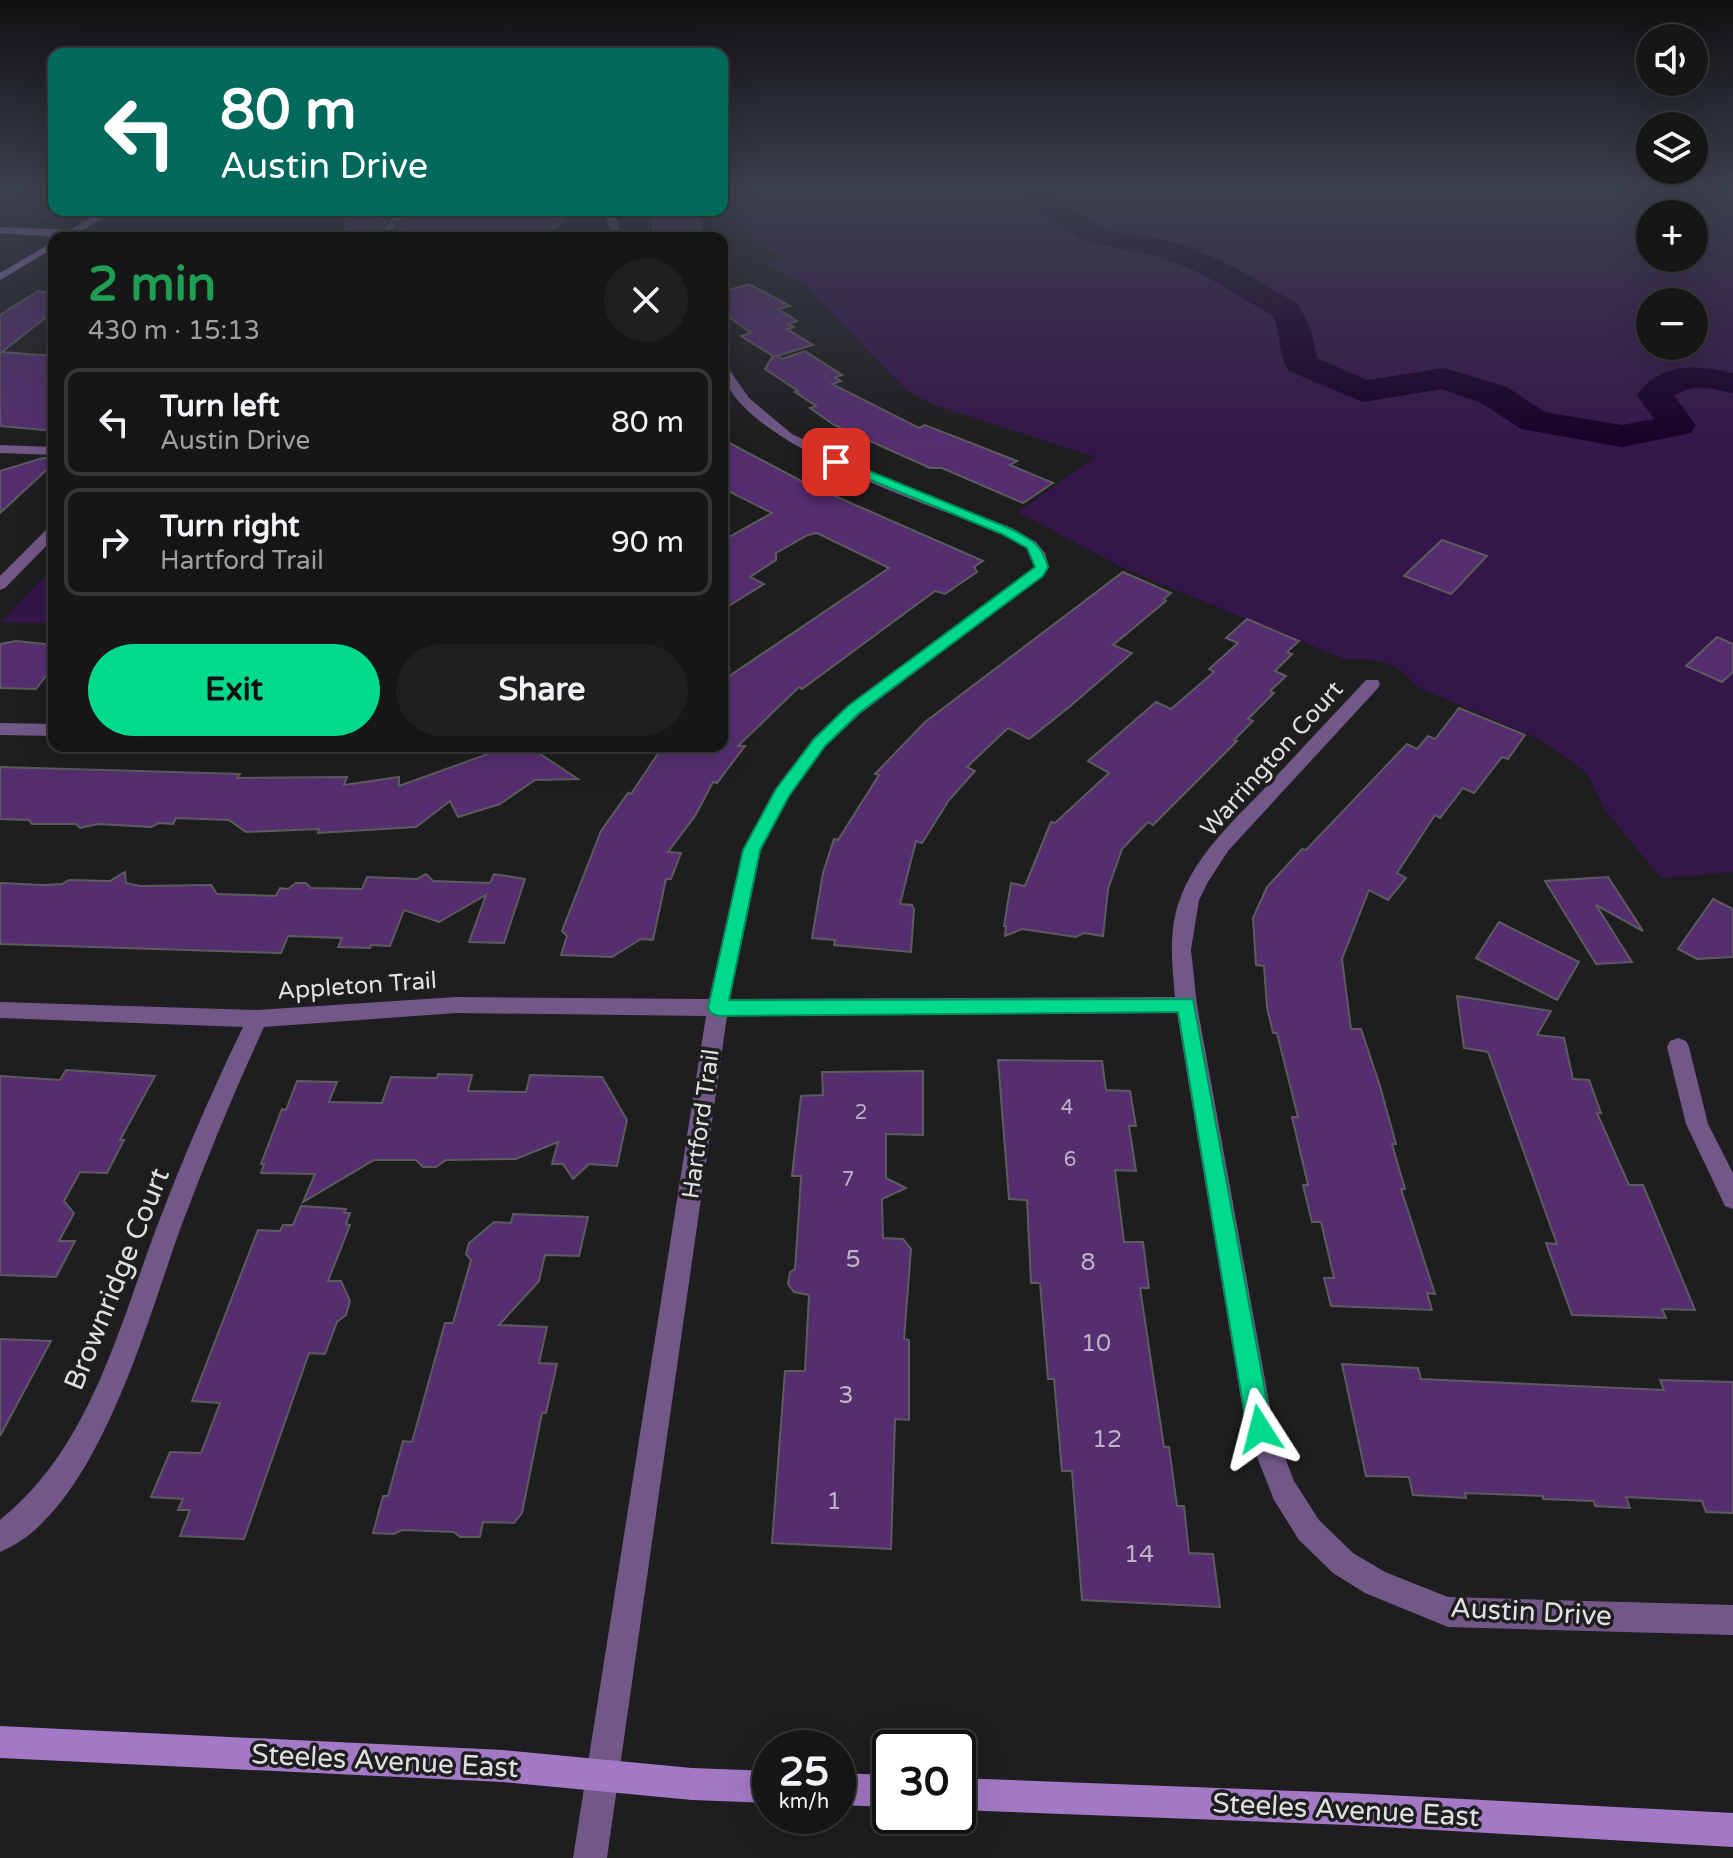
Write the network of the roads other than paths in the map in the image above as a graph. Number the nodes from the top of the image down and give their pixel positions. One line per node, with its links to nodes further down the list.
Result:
1 (728, 377): 10 (street, Hartford Trail)
2 (0, 449): 3 (street)
3 (48, 451)
4 (48, 536): 5 (street)
5 (0, 585)
6 (1372, 684): 9 (street, Warrington Court)
7 (0, 729): 8 (street)
8 (48, 730)
9 (1186, 1005): 10 (street); 16 (street, Austin Drive)
10 (718, 1008): 12 (street, Appleton Trail); 18 (street, Hartford Trail)
11 (0, 1010): 12 (street, Appleton Trail)
12 (257, 1019): 15 (street, Brownridge Court)
13 (1678, 1047): 14 (street)
14 (1733, 1198)
15 (0, 1538)
16 (1733, 1620)
17 (0, 1742): 18 (main road, Steeles Avenue East)
18 (603, 1775): 19 (main road, Steeles Avenue East); 22 (street, Hartford Trail)
19 (752, 1786)
20 (976, 1795): 21 (main road, Steeles Avenue East)
21 (1733, 1830)
22 (590, 1858)

